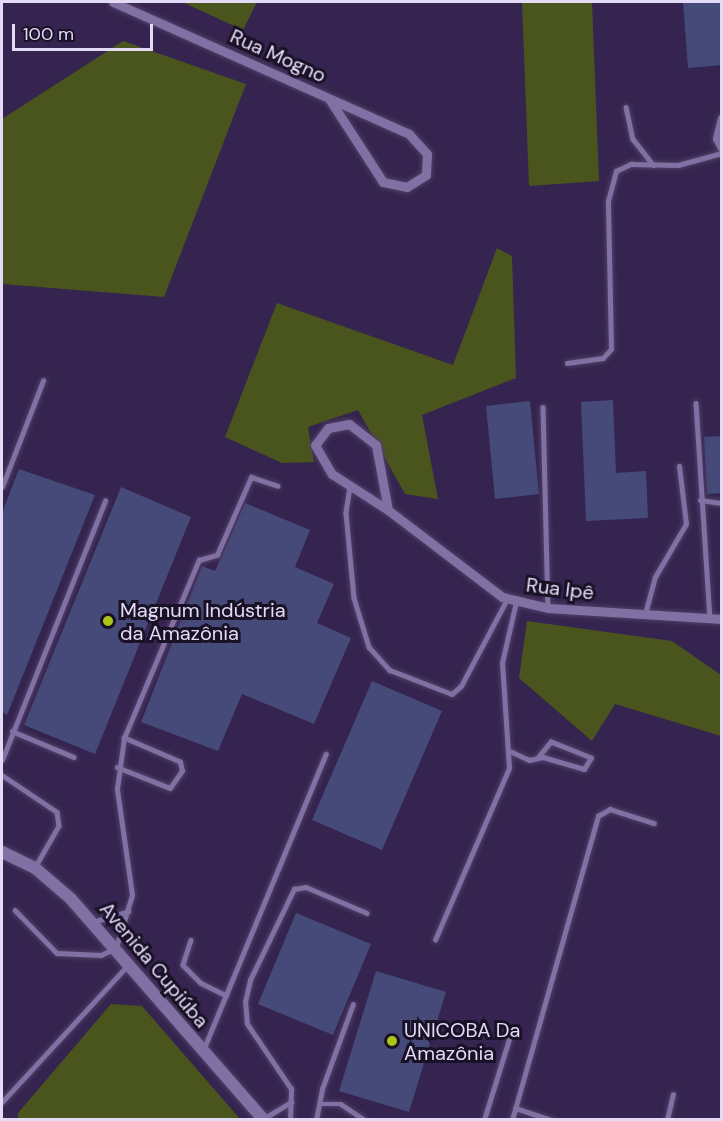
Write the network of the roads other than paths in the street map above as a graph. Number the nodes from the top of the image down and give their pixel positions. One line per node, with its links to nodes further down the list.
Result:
1 (113, 2): 2 (street, Rua Mogno)
2 (330, 100): 2 (street, Rua Mogno)
3 (626, 107): 7 (lane)
4 (722, 118): 5 (street)
5 (722, 148)
6 (722, 153): 7 (lane)
7 (654, 165): 8 (lane)
8 (567, 363)
9 (43, 381): 14 (lane)
10 (696, 404): 16 (lane)
11 (543, 407): 21 (lane)
12 (679, 466): 22 (lane)
13 (278, 486): 26 (lane)
14 (2, 487)
15 (350, 487): 19 (street, Rua Ipê); 19 (street, Rua Ipê); 20 (lane)
16 (700, 500): 18 (lane); 23 (lane)
17 (105, 501): 25 (lane)
18 (722, 503)
19 (388, 510): 20 (street, Rua Ipê)
20 (512, 601): 21 (street, Rua Ipê); 27 (lane)
21 (548, 608): 22 (street, Rua Ipê)
22 (645, 617): 23 (street, Rua Ipê)
23 (710, 618): 24 (street, Rua Ipê)
24 (722, 619)
25 (12, 731): 29 (lane); 31 (lane)
26 (124, 738): 32 (lane); 32 (lane)
27 (510, 751): 30 (lane); 42 (lane)
28 (326, 754): 45 (lane)
29 (74, 757)
30 (539, 757): 30 (lane)
31 (2, 760)
32 (117, 767): 38 (lane)
33 (2, 775): 36 (lane)
34 (654, 823): 53 (lane)
35 (2, 852): 36 (street, Avenida Cupiúba)
36 (35, 868): 40 (street, Avenida Cupiúba)
37 (15, 910): 43 (lane)
38 (128, 911): 40 (lane); 43 (lane)
39 (367, 913): 51 (lane)
40 (93, 922): 43 (street, Avenida Cupiúba)
41 (191, 939): 45 (lane)
42 (435, 940)
43 (116, 948): 44 (street, Avenida Cupiúba)
44 (129, 964): 48 (street, Avenida Cupiúba); 50 (lane)
45 (226, 995): 48 (lane)
46 (353, 1004): 52 (lane)
47 (510, 1036): 58 (lane)
48 (202, 1053): 54 (street, Avenida Cupiúba)
49 (673, 1095): 61 (lane)
50 (2, 1102)
51 (291, 1102): 54 (lane); 55 (lane)
52 (319, 1104): 56 (lane); 57 (lane)
53 (515, 1108): 59 (lane); 60 (lane)
54 (264, 1119)
55 (290, 1119)
56 (316, 1119)
57 (365, 1119)
58 (484, 1119)
59 (512, 1119)
60 (552, 1119)
61 (667, 1119)

